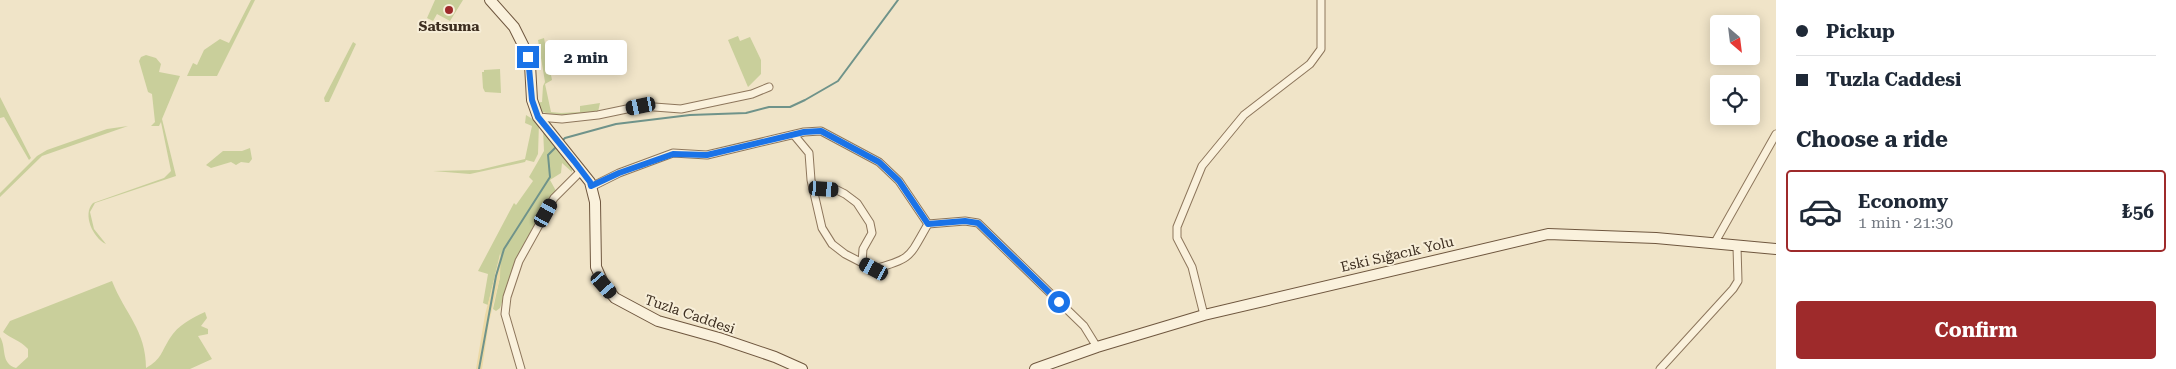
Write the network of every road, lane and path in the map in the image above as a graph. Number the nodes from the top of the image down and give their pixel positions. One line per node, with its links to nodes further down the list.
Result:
1 (490, 0): 4 (main road)
2 (1320, 0): 15 (street)
3 (769, 87): 4 (street)
4 (538, 117): 7 (main road, Tuzla Caddesi)
5 (1776, 134): 11 (street)
6 (794, 135): 8 (street); 9 (street); 10 (street)
7 (581, 171): 8 (main road, Tuzla Caddesi); 17 (street)
8 (591, 186): 18 (main road, Tuzla Caddesi)
9 (813, 188): 14 (street); 14 (street)
10 (928, 224): 14 (street); 16 (street)
11 (1714, 244): 12 (main road, Eski Sığacık Yolu); 15 (main road, Eski Sığacık Yolu)
12 (1736, 247): 13 (main road, Eski Sığacık Yolu); 20 (street)
13 (1776, 249)
14 (862, 263)
15 (1204, 314): 16 (main road, Eski Sığacık Yolu)
16 (1097, 347): 19 (main road, Eski Sığacık Yolu)
17 (520, 369)
18 (802, 369)
19 (1035, 369)
20 (1660, 369)

